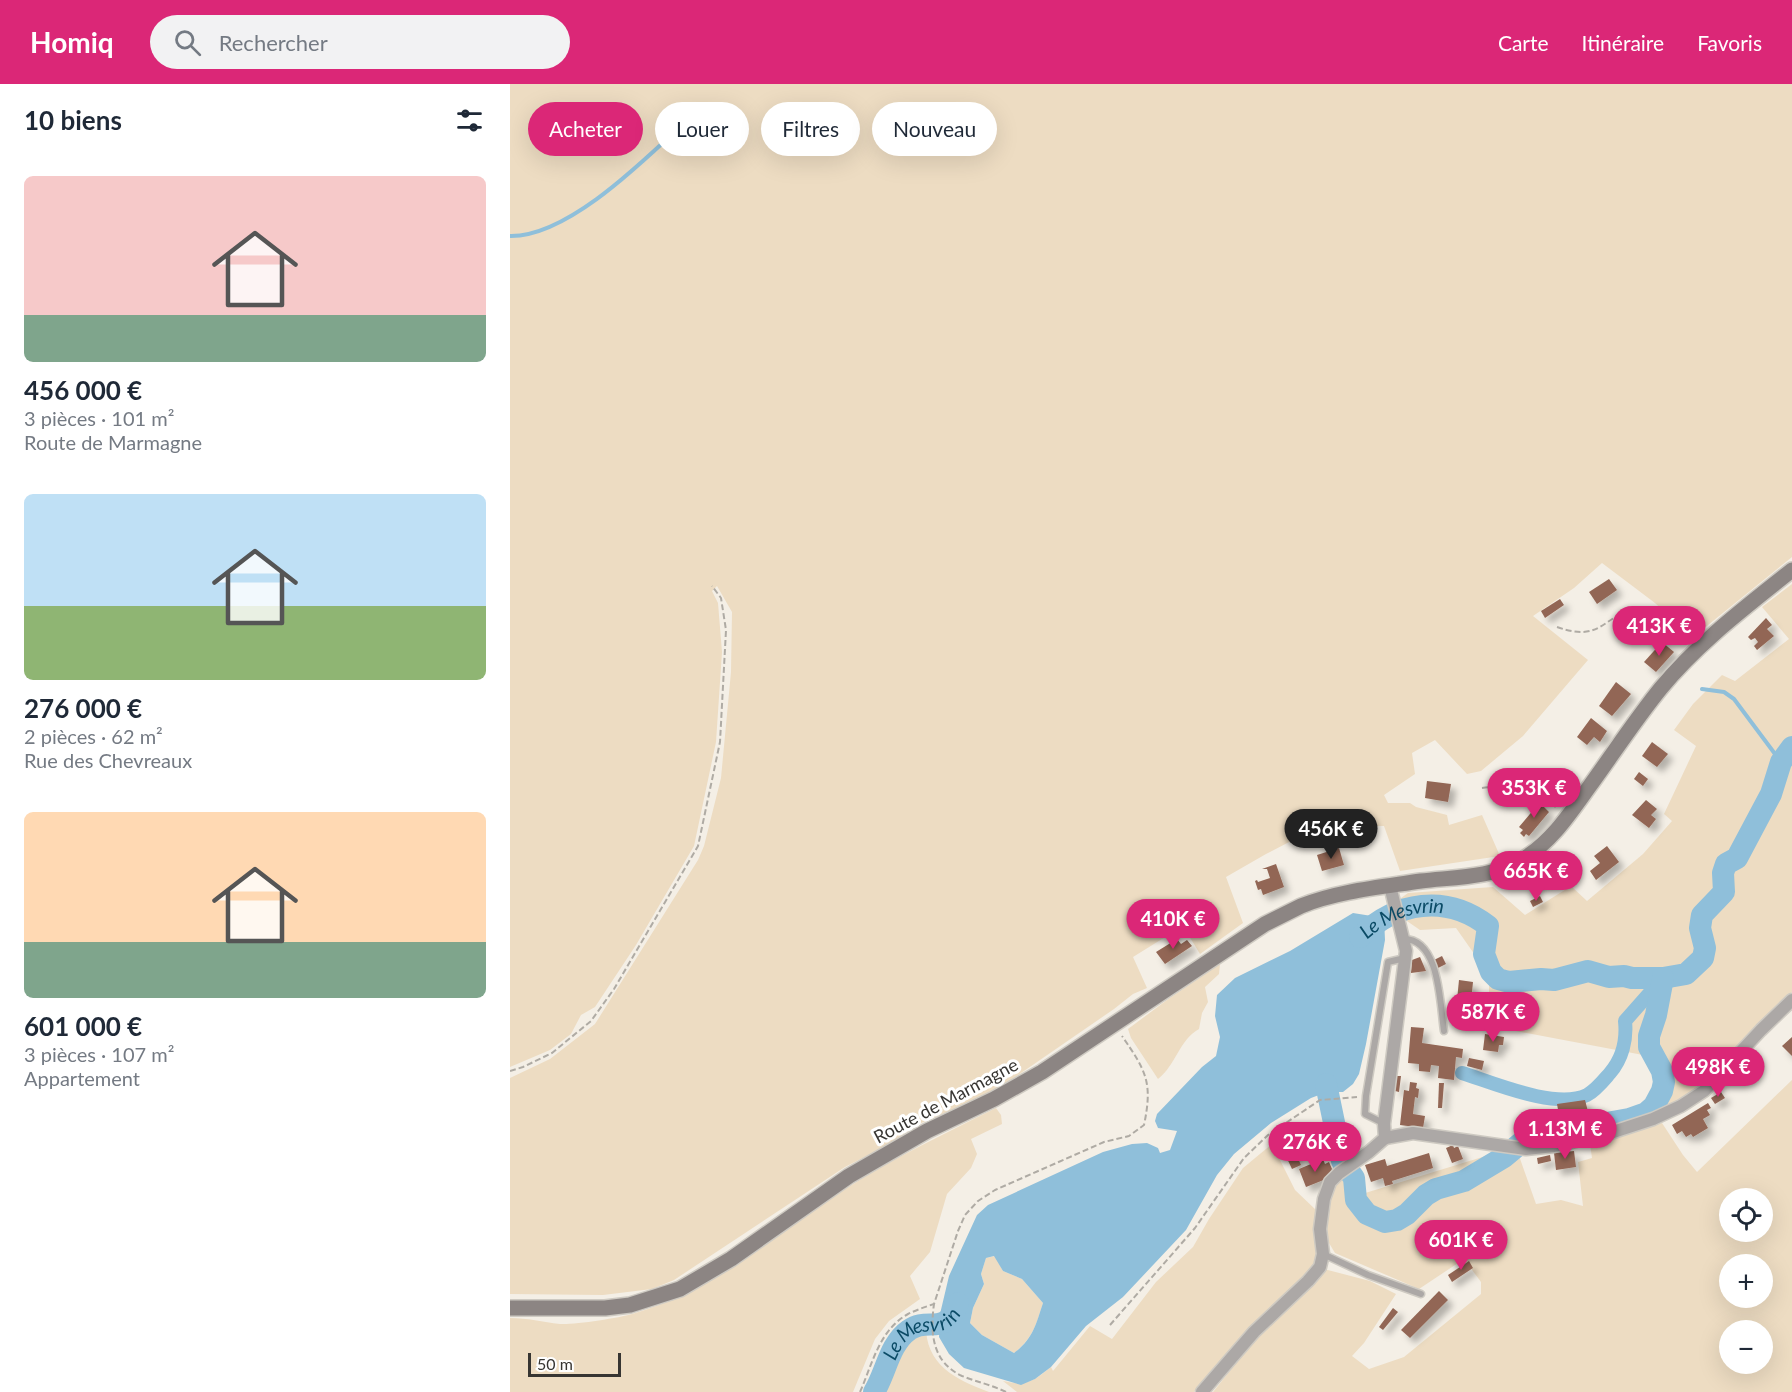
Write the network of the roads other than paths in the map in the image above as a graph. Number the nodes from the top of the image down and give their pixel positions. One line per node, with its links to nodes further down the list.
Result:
1 (1792, 570): 2 (main road, Route de Marmagne)
2 (1391, 894): 3 (street); 11 (main road, Route de Marmagne)
3 (1403, 939): 4 (street); 6 (lane)
4 (1405, 958): 7 (street); 7 (lane)
5 (1792, 1000): 8 (street)
6 (1444, 1031)
7 (1384, 1124): 8 (street)
8 (1386, 1138): 9 (street)
9 (1323, 1254): 10 (lane); 12 (street)
10 (1421, 1294)
11 (510, 1308)
12 (1202, 1392)

